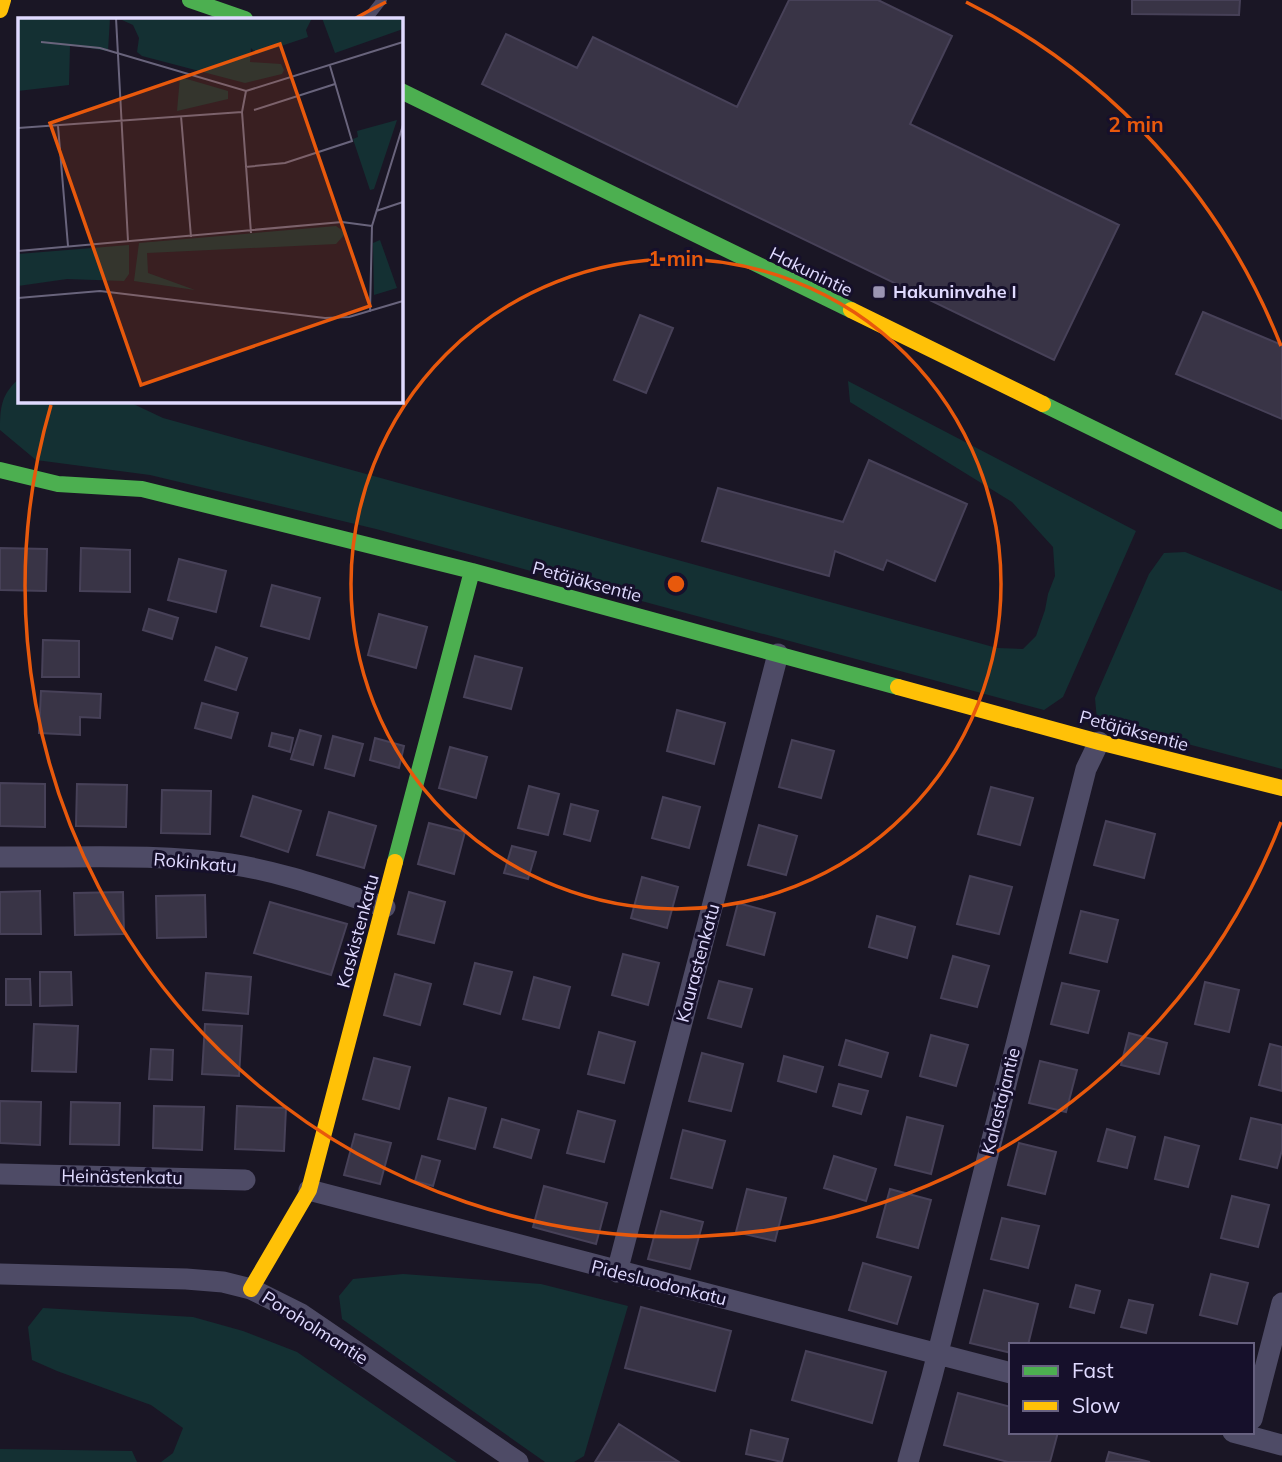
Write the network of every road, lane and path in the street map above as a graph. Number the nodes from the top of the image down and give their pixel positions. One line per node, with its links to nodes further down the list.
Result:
1 (3, 0): 4 (main road)
2 (190, 0): 5 (main road)
3 (382, 0): 6 (lane)
4 (0, 9)
5 (242, 18)
6 (369, 18)
7 (402, 92): 9 (main road, Hakunintie)
8 (0, 470): 10 (main road, Petäjäksentie)
9 (1282, 522)
10 (472, 571): 11 (main road, Petäjäksentie); 15 (main road, Kaskistenkatu)
11 (778, 654): 12 (main road, Petäjäksentie); 19 (street, Kaurastenkatu)
12 (1099, 742): 13 (main road, Petäjäksentie); 23 (street, Kalastajantie)
13 (1282, 788)
14 (0, 857): 15 (street, Rokinkatu)
15 (385, 907): 18 (main road, Kaskistenkatu)
16 (0, 1174): 17 (street, Heinästenkatu)
17 (245, 1180)
18 (309, 1190): 19 (street, Pidesluodonkatu); 21 (main road, Kaskistenkatu)
19 (617, 1272): 23 (street, Pidesluodonkatu)
20 (0, 1274): 21 (street, Poroholmantie)
21 (251, 1289): 28 (street, Poroholmantie)
22 (1282, 1303): 25 (street)
23 (937, 1354): 24 (street, Pidesluodonkatu); 29 (street, Kalastajantie)
24 (1009, 1372)
25 (1254, 1399)
26 (1254, 1434): 27 (street)
27 (1282, 1446)
28 (518, 1462)
29 (908, 1462)

